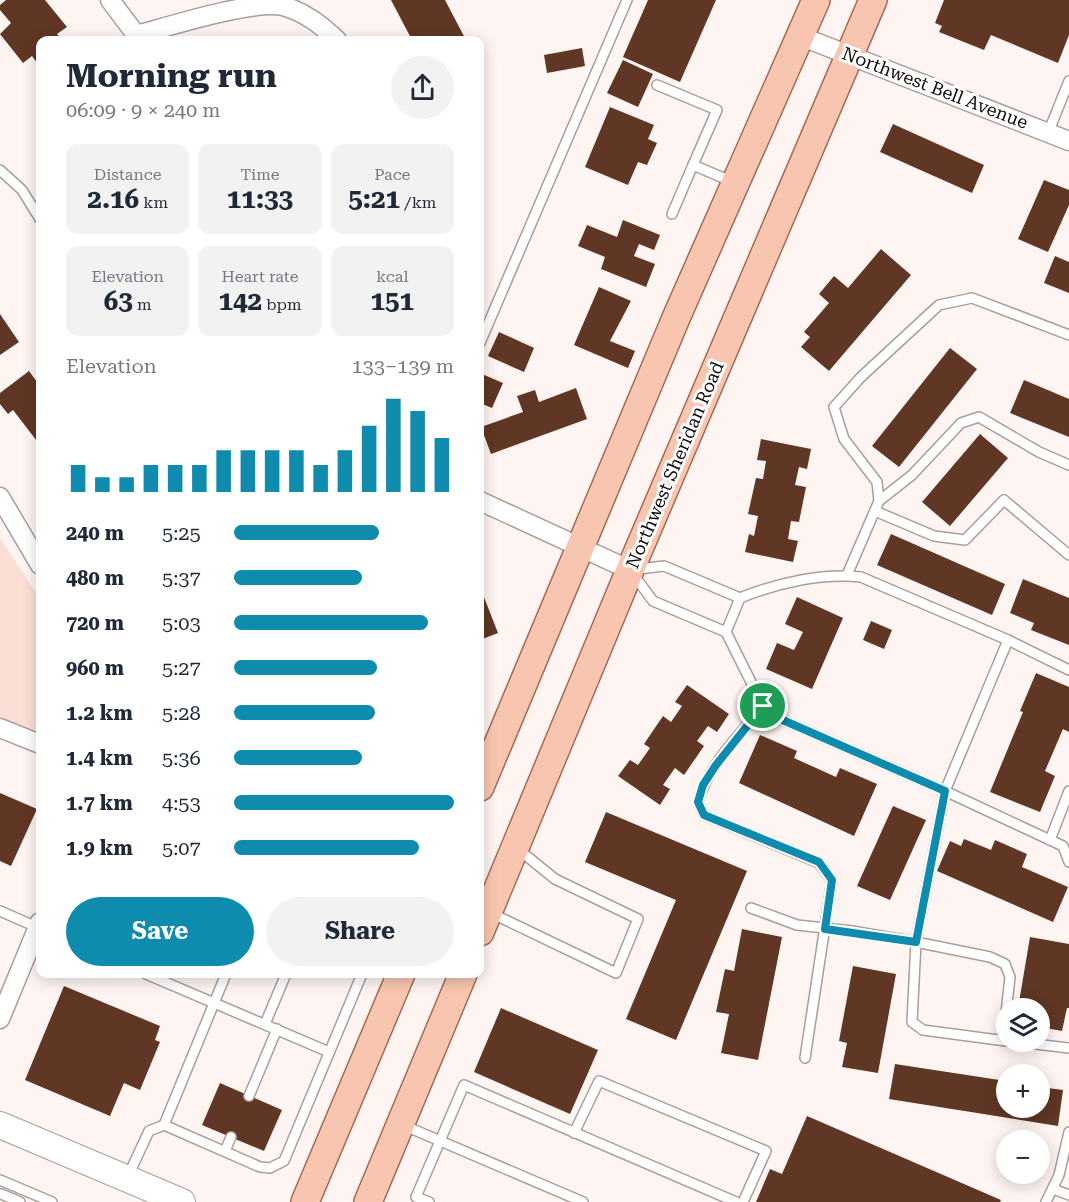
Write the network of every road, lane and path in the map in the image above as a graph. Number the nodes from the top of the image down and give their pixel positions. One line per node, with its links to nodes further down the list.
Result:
1 (110, 0): 5 (street)
2 (627, 0): 19 (lane)
3 (816, 0): 8 (main road)
4 (873, 0): 9 (main road, Northwest Sheridan Road)
5 (137, 36)
6 (145, 36): 7 (street)
7 (333, 36)
8 (800, 36): 9 (street, Northwest Bell Avenue); 16 (main road)
9 (850, 55): 12 (street, Northwest Bell Avenue); 29 (main road, Northwest Sheridan Road)
10 (1069, 81): 12 (lane)
11 (657, 85): 14 (lane)
12 (1048, 133): 13 (street, Northwest Bell Avenue)
13 (1069, 141)
14 (693, 165): 16 (lane); 18 (lane)
15 (0, 170): 17 (lane)
16 (735, 183): 26 (main road)
17 (36, 213)
18 (672, 213)
19 (484, 334)
20 (1069, 335): 23 (lane)
21 (1069, 465): 23 (lane)
22 (0, 497): 28 (street)
23 (879, 501): 25 (lane)
24 (484, 503): 26 (street)
25 (875, 511): 27 (lane); 30 (lane)
26 (581, 547): 29 (street); 38 (main road)
27 (1069, 555)
28 (36, 558)
29 (630, 570): 31 (lane); 32 (lane); 42 (main road, Northwest Sheridan Road)
30 (846, 575): 31 (lane); 33 (lane)
31 (740, 598): 32 (lane)
32 (726, 632): 35 (lane)
33 (1008, 640): 34 (lane); 40 (lane)
34 (1069, 670)
35 (763, 706): 40 (lane); 48 (lane)
36 (0, 728): 37 (street)
37 (36, 742)
38 (484, 777)
39 (1069, 790): 41 (lane)
40 (945, 791): 41 (lane); 50 (lane)
41 (1050, 840): 43 (lane)
42 (515, 847): 46 (main road, Northwest Sheridan Road); 46 (lane)
43 (1069, 862)
44 (751, 908): 48 (lane)
45 (0, 911): 47 (lane)
46 (484, 922)
47 (36, 924)
48 (825, 929): 50 (lane); 66 (lane)
49 (36, 935): 59 (street)
50 (916, 942): 57 (lane); 62 (lane)
51 (155, 978): 58 (lane)
52 (224, 978): 58 (lane)
53 (284, 978): 60 (lane)
54 (360, 978): 65 (lane)
55 (399, 978): 85 (main road)
56 (461, 978): 68 (main road)
57 (1009, 998)
58 (214, 1003): 60 (lane); 70 (lane)
59 (0, 1019)
60 (266, 1024): 61 (lane)
61 (277, 1029): 65 (lane); 67 (lane)
62 (996, 1040)
63 (1050, 1046): 64 (lane)
64 (1069, 1048)
65 (329, 1052): 75 (lane)
66 (804, 1058)
67 (249, 1096)
68 (400, 1124): 74 (lane); 86 (main road)
69 (0, 1125): 76 (main road)
70 (164, 1125): 75 (lane); 76 (lane)
71 (574, 1132): 74 (lane); 89 (lane); 90 (lane)
72 (1069, 1132): 78 (lane)
73 (231, 1137): 75 (lane)
74 (440, 1142): 87 (lane); 88 (lane)
75 (225, 1151)
76 (127, 1178): 80 (main road)
77 (0, 1180): 83 (lane)
78 (1053, 1189): 81 (lane); 91 (lane)
79 (1, 1194): 82 (lane)
80 (152, 1196): 84 (main road)
81 (1069, 1196)
82 (20, 1202)
83 (52, 1202)
84 (182, 1202)
85 (305, 1202)
86 (368, 1202)
87 (429, 1202)
88 (583, 1202)
89 (736, 1202)
90 (743, 1202)
91 (1046, 1202)

